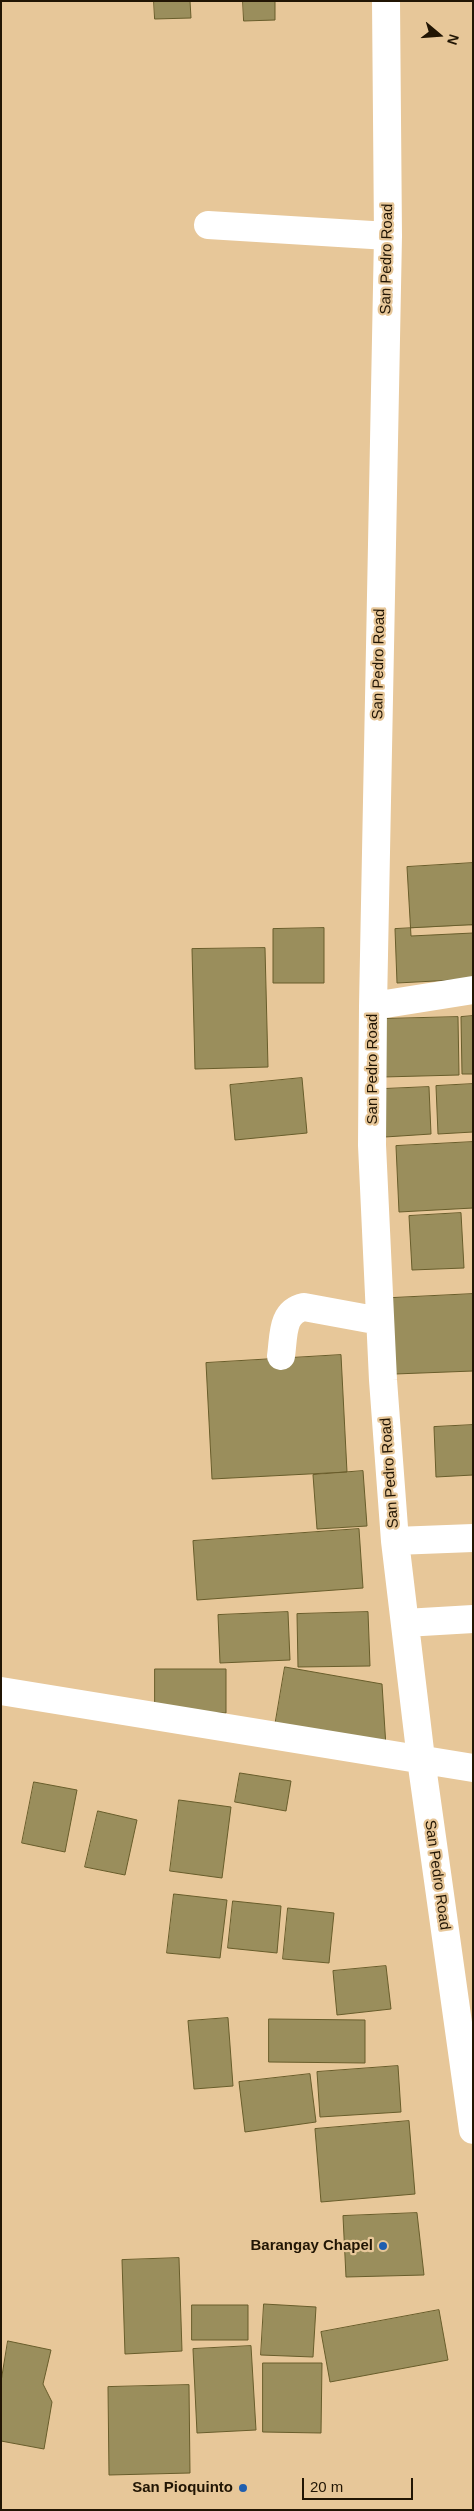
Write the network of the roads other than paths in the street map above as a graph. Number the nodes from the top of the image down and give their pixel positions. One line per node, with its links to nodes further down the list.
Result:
1 (386, 1): 3 (street, San Pedro Road)
2 (208, 225): 3 (street)
3 (388, 236): 5 (street, San Pedro Road)
4 (473, 990): 5 (street)
5 (373, 1006): 6 (street, San Pedro Road)
6 (380, 1321): 7 (street); 9 (street, San Pedro Road)
7 (281, 1356)
8 (473, 1538): 9 (street)
9 (395, 1541): 11 (street, San Pedro Road)
10 (473, 1619): 11 (street)
11 (405, 1623): 13 (street, San Pedro Road)
12 (1, 1691): 13 (street)
13 (421, 1759): 14 (street); 15 (street, San Pedro Road)
14 (473, 1768)
15 (473, 2130)

